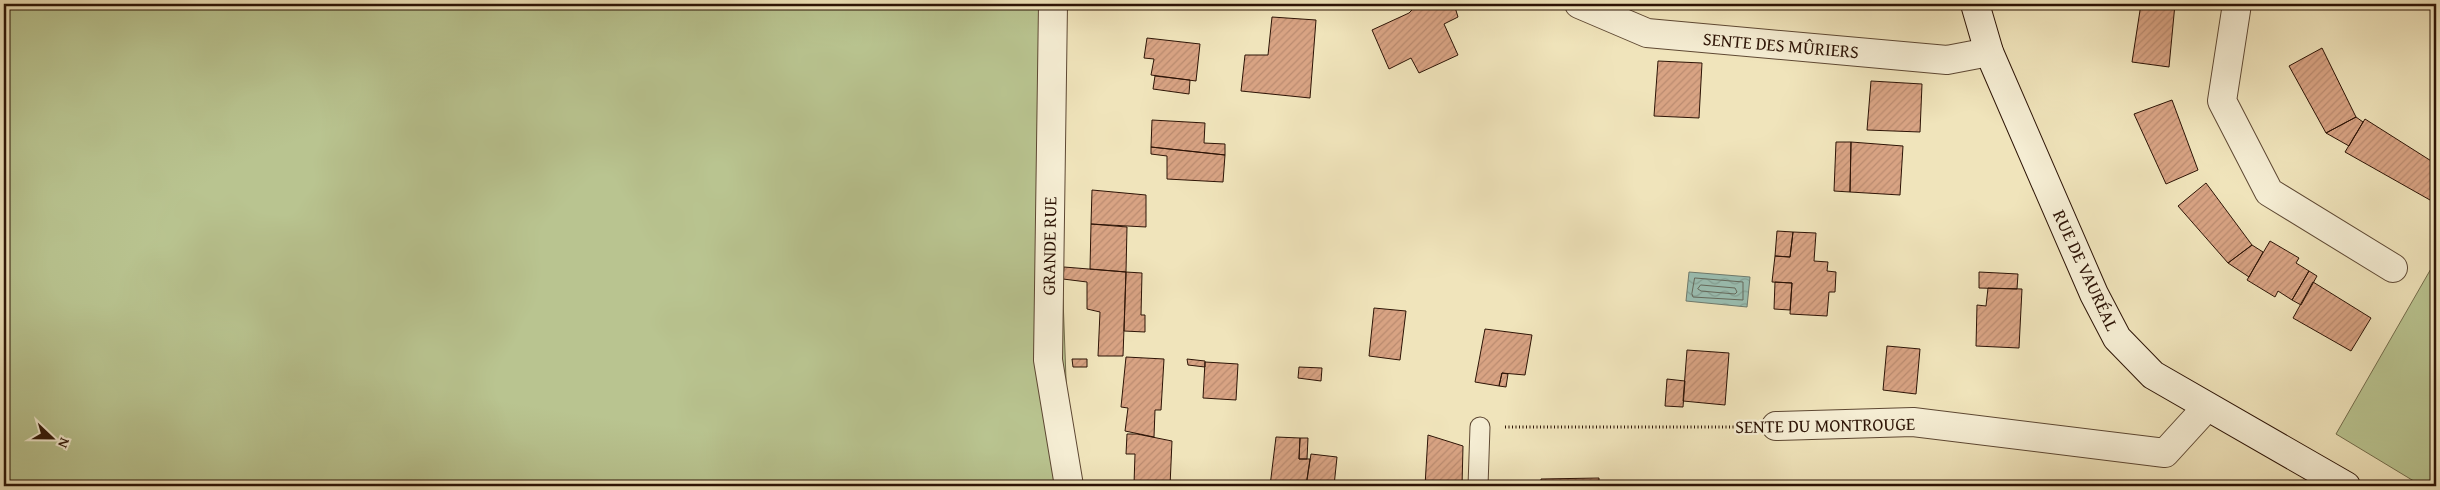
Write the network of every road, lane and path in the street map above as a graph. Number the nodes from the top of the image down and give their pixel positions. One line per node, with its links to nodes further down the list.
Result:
1 (1053, 4): 10 (street, GRANDE RUE)
2 (1579, 4): 5 (street, SENTE DES MÛRIERS)
3 (1975, 4): 5 (street, RUE DE VAURÉAL)
4 (2237, 4): 6 (street)
5 (1989, 52): 7 (street, RUE DE VAURÉAL)
6 (2393, 268)
7 (2207, 407): 8 (street, SENTE DU MONTROUGE); 12 (street, RUE DE VAURÉAL)
8 (1776, 426): 9 (path, SENTE DU MONTROUGE)
9 (1480, 427): 11 (lane)
10 (1069, 486)
11 (1478, 486)
12 (2346, 486)

